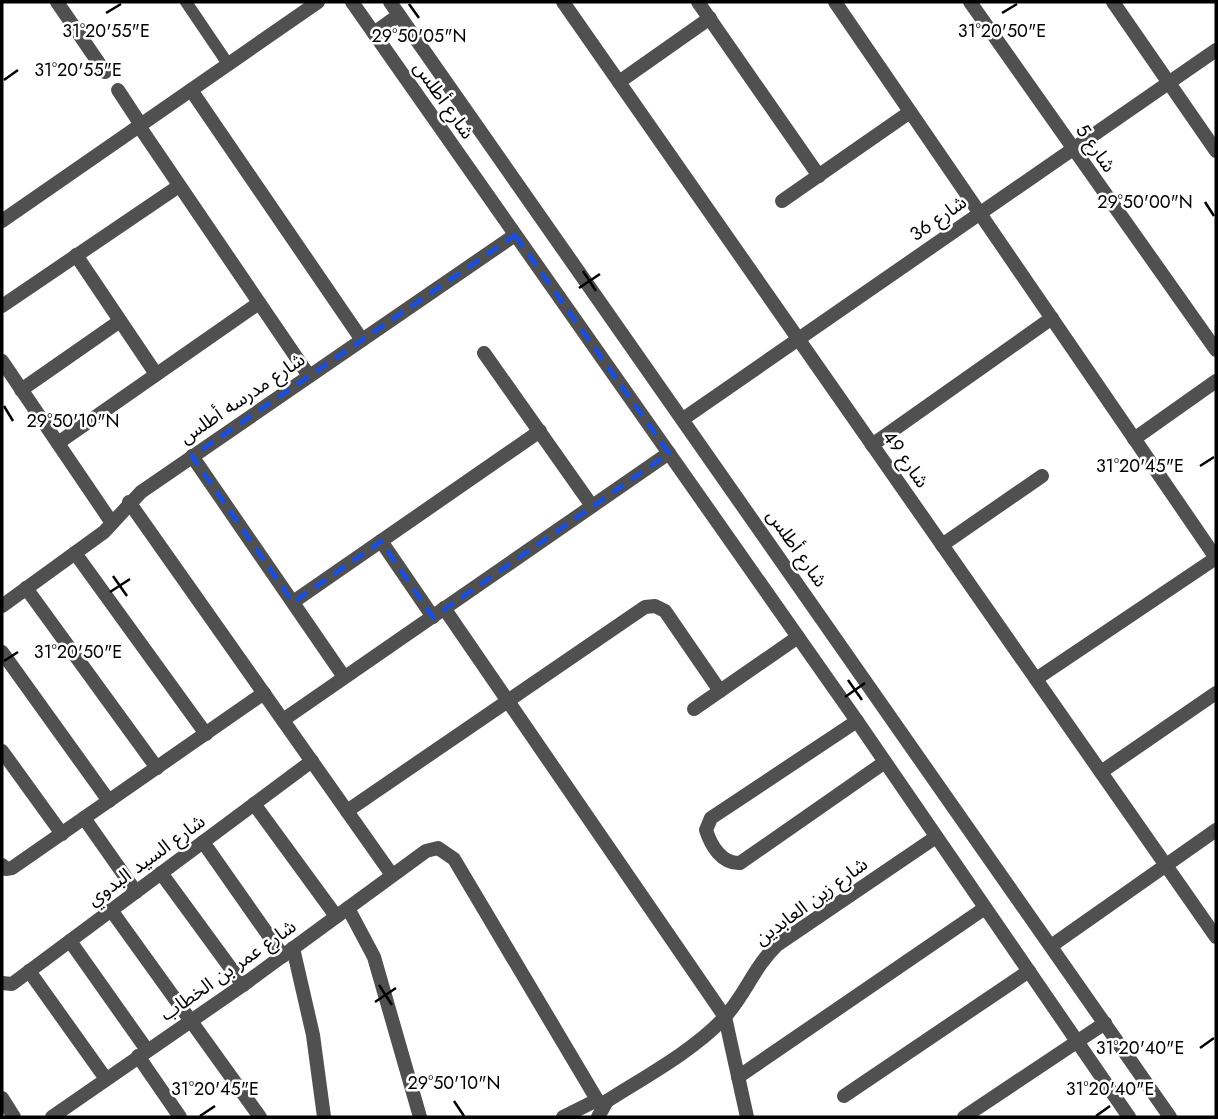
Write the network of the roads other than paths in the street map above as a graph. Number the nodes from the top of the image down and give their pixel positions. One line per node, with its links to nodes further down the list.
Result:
1 (57, 2): 16 (street)
2 (186, 2): 15 (lane)
3 (318, 2): 15 (street)
4 (352, 2): 13 (street, شارع أطلس)
5 (390, 2): 11 (street, شارع أطلس)
6 (563, 2): 17 (street, شارع 49)
7 (698, 2): 12 (street)
8 (835, 2): 21 (street)
9 (970, 2): 23 (street, شارع 5)
10 (1113, 2): 18 (street)
11 (399, 15): 13 (street); 45 (street, شارع أطلس)
12 (710, 19): 17 (street); 25 (street)
13 (374, 33): 30 (street, شارع أطلس)
14 (1216, 50): 18 (street, شارع 36)
15 (228, 64): 20 (street)
16 (105, 72)
17 (620, 82): 36 (street, شارع 49)
18 (1169, 82): 23 (street, شارع 36); 24 (street)
19 (118, 90): 22 (street)
20 (191, 90): 22 (street); 37 (street)
21 (910, 112): 25 (street); 28 (street)
22 (140, 125): 26 (street); 29 (street)
23 (1073, 148): 28 (street, شارع 36); 38 (street, شارع 5)
24 (1216, 151)
25 (819, 176): 27 (street)
26 (179, 186): 31 (street); 32 (street)
27 (782, 201)
28 (980, 213): 34 (street); 36 (street, شارع 36)
29 (2, 221)
30 (515, 235): 37 (street, شارع مدرسه أطلس); 50 (street, شارع أطلس)
31 (76, 256): 33 (street); 35 (street)
32 (259, 303): 41 (street); 42 (street)
33 (2, 306)
34 (1052, 318): 47 (street); 49 (street)
35 (120, 321): 41 (street); 44 (street)
36 (799, 338): 45 (street, شارع 36); 49 (street, شارع 49)
37 (362, 340): 42 (street, شارع مدرسه أطلس)
38 (1216, 350)
39 (484, 353): 46 (street)
40 (2, 361): 44 (street)
41 (156, 374): 48 (street)
42 (309, 376): 51 (street, شارع مدرسه أطلس)
43 (1216, 381): 47 (street)
44 (21, 390): 48 (street)
45 (683, 419): 99 (street, شارع أطلس)
46 (540, 432): 54 (street); 56 (street)
47 (1134, 439): 59 (street)
48 (58, 443): 55 (street)
49 (872, 444): 57 (street, شارع 49)
50 (668, 453): 54 (street); 64 (street, شارع أطلس)
51 (192, 456): 53 (street, شارع مدرسه أطلس); 61 (street)
52 (1042, 476): 57 (street)
53 (129, 502): 55 (street, شارع مدرسه أطلس); 70 (street)
54 (592, 506): 63 (street)
55 (112, 523): 58 (street, شارع مدرسه أطلس)
56 (382, 541): 61 (street); 63 (street)
57 (942, 545): 67 (street, شارع 49)
58 (75, 553): 60 (street, شارع مدرسه أطلس); 75 (street)
59 (1216, 558): 67 (street)
60 (26, 588): 62 (street, شارع مدرسه أطلس); 79 (street)
61 (293, 602): 66 (street)
62 (2, 606)
63 (438, 612): 66 (street); 71 (street)
64 (798, 638): 68 (street); 74 (street, شارع أطلس)
65 (2, 652): 81 (street)
66 (344, 677): 73 (street)
67 (1036, 679): 80 (street, شارع 49)
68 (720, 691): 71 (street); 72 (street)
69 (1216, 693): 80 (street)
70 (264, 694): 73 (street); 75 (street)
71 (507, 702): 83 (street); 105 (street)
72 (694, 709)
73 (283, 720): 77 (street)
74 (857, 721): 78 (street, شارع أطلس); 78 (street)
75 (206, 734): 79 (street)
76 (2, 751): 86 (street)
77 (312, 761): 82 (street, شارع السيد البدوي); 83 (street)
78 (885, 762): 87 (street, شارع أطلس)
79 (157, 768): 81 (street)
80 (1101, 772): 90 (street, شارع 49)
81 (109, 801): 84 (street)
82 (254, 804): 88 (street, شارع السيد البدوي); 96 (street)
83 (347, 811): 92 (street)
84 (84, 818): 86 (street); 93 (street)
85 (1216, 830): 90 (street)
86 (62, 834): 89 (street)
87 (936, 837): 94 (street, شارع أطلس); 105 (street, شارع زين العابدين)
88 (203, 842): 91 (street, شارع السيد البدوي); 100 (street)
89 (2, 865)
90 (1166, 865): 97 (street, شارع 49); 99 (street)
91 (161, 873): 93 (street, شارع السيد البدوي); 104 (street)
92 (392, 875): 96 (street, شارع عمر بن الخطاب); 114 (street, شارع عمر بن الخطاب)
93 (136, 891): 95 (street, شارع السيد البدوي)
94 (985, 908): 102 (street, شارع أطلس); 110 (street)
95 (111, 910): 98 (street, شارع السيد البدوي); 106 (street)
96 (342, 912): 100 (street, شارع عمر بن الخطاب); 120 (street)
97 (1216, 937)
98 (69, 941): 101 (street, شارع السيد البدوي); 109 (street)
99 (1051, 946): 107 (street, شارع أطلس)
100 (288, 952): 104 (street, شارع عمر بن الخطاب); 119 (street)
101 (29, 971): 103 (street, شارع السيد البدوي); 111 (street)
102 (1029, 971): 108 (street, شارع أطلس); 112 (street)
103 (2, 983)
104 (243, 985): 106 (street, شارع عمر بن الخطاب)
105 (725, 1017): 110 (street); 114 (street, شارع زين العابدين)
106 (193, 1019): 109 (street, شارع عمر بن الخطاب); 118 (street)
107 (1105, 1023): 108 (street); 125 (street, شارع أطلس)
108 (1077, 1041): 123 (street); 124 (street, شارع أطلس)
109 (143, 1053): 111 (street, شارع عمر بن الخطاب); 117 (street)
110 (738, 1077): 122 (street)
111 (106, 1079): 115 (street, شارع عمر بن الخطاب)
112 (844, 1096)
113 (2, 1098): 116 (street)
114 (599, 1108): 121 (street, شارع زين العابدين)
115 (59, 1115)
116 (14, 1117)
117 (180, 1117)
118 (260, 1117)
119 (324, 1117)
120 (421, 1117)
121 (563, 1117)
122 (747, 1117)
123 (964, 1117)
124 (1129, 1117)
125 (1170, 1117)

